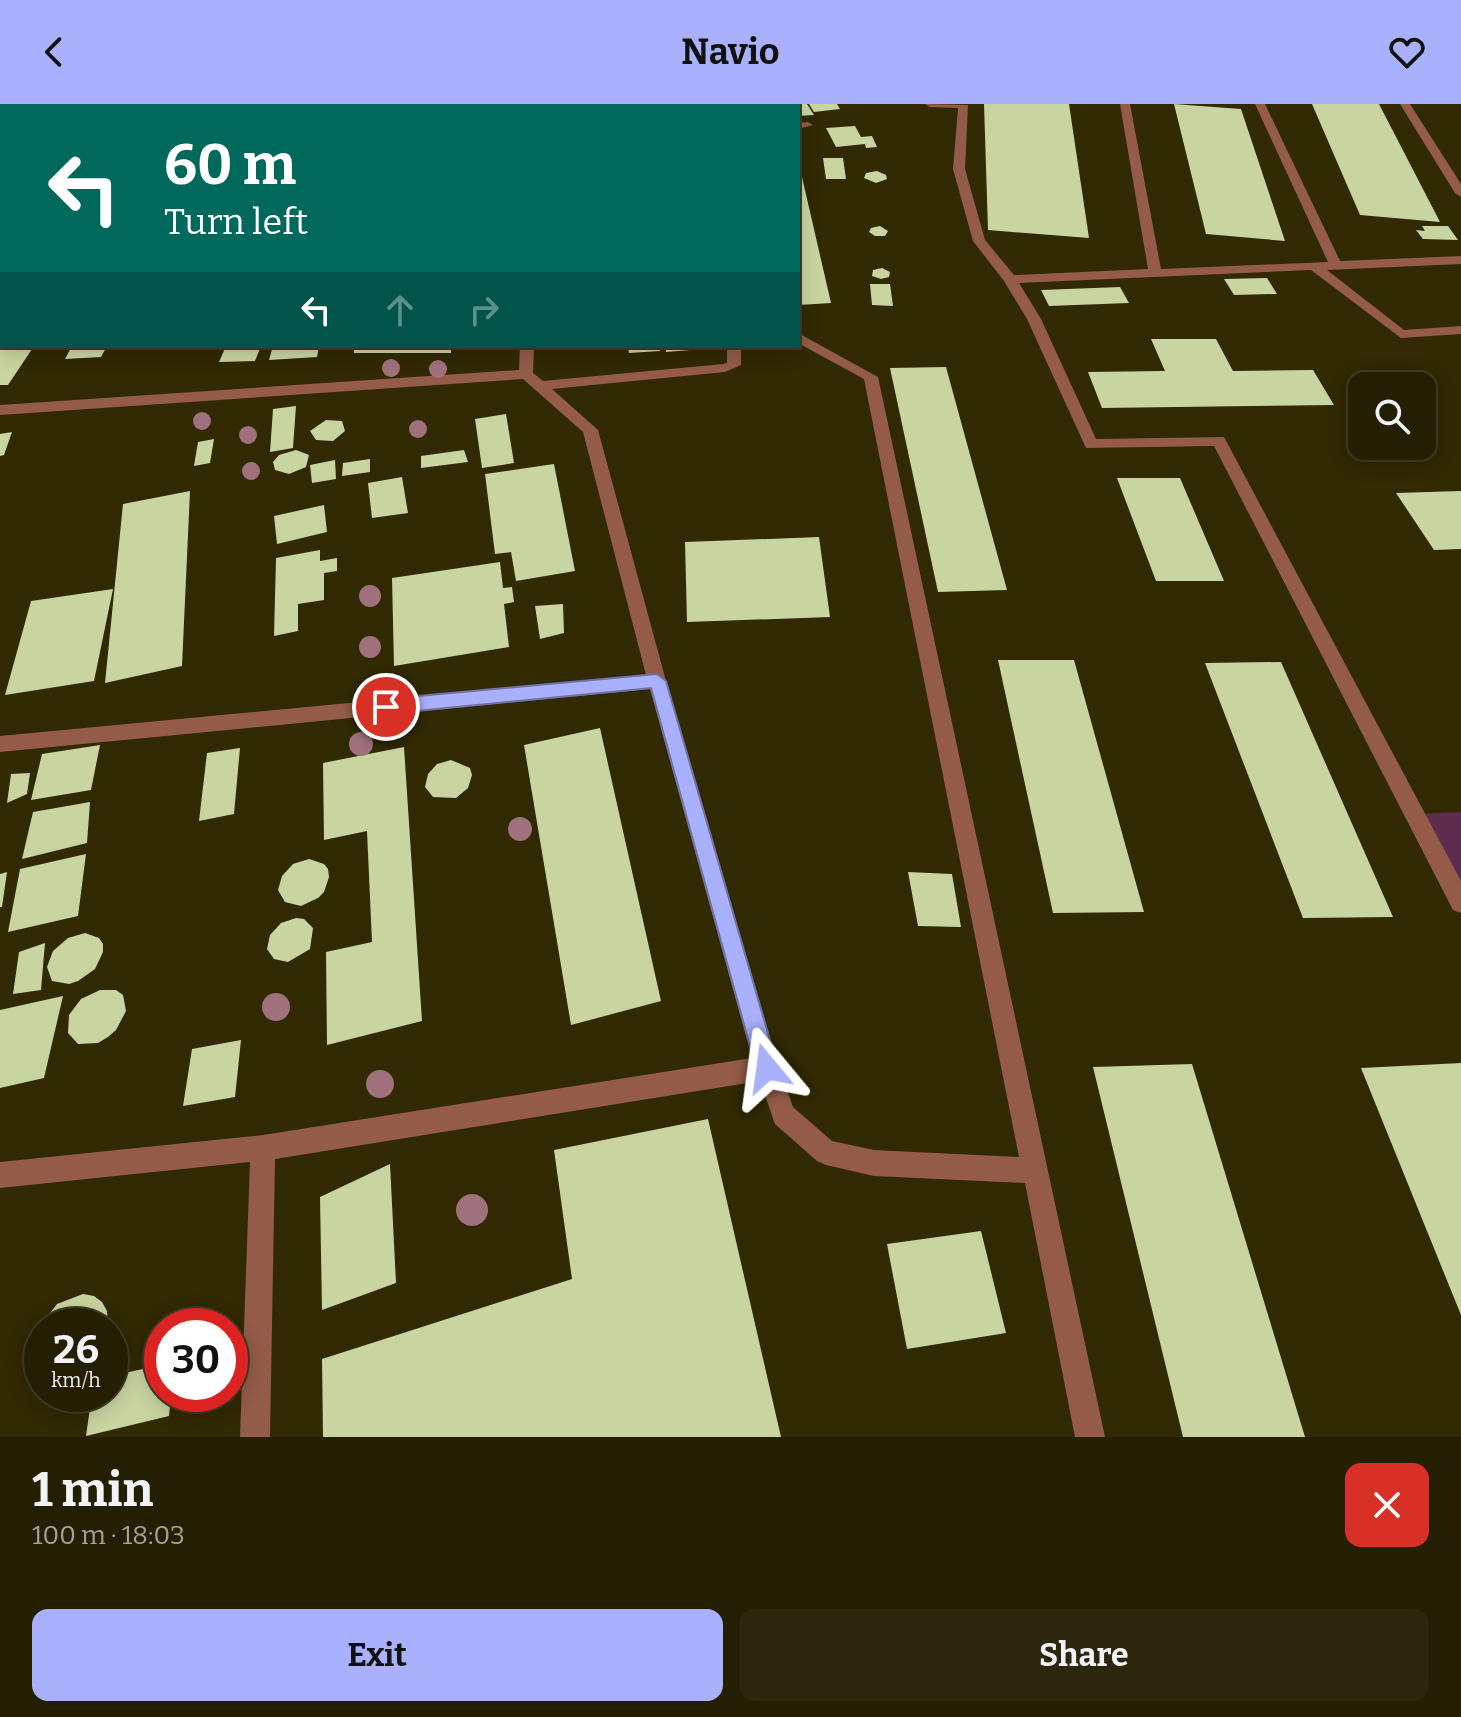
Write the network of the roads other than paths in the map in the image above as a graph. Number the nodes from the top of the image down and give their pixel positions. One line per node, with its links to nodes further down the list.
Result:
1 (930, 104): 10 (street)
2 (1125, 104): 9 (street)
3 (1260, 104): 8 (street)
4 (1405, 104): 5 (street)
5 (1461, 193)
6 (1461, 260): 8 (street)
7 (1314, 266): 8 (street); 9 (street); 11 (street)
8 (1336, 266)
9 (1155, 271): 10 (street)
10 (1010, 279): 20 (street)
11 (1461, 330)
12 (800, 338): 23 (street)
13 (527, 348): 15 (street)
14 (734, 348): 16 (street)
15 (526, 374): 16 (street); 17 (street)
16 (539, 386): 18 (street)
17 (0, 410)
18 (657, 681): 19 (street); 21 (street)
19 (0, 744)
20 (1461, 903)
21 (767, 1068): 22 (street); 23 (street)
22 (263, 1148): 24 (street); 25 (street)
23 (1035, 1171): 26 (street)
24 (0, 1175)
25 (255, 1437)
26 (1090, 1437)

